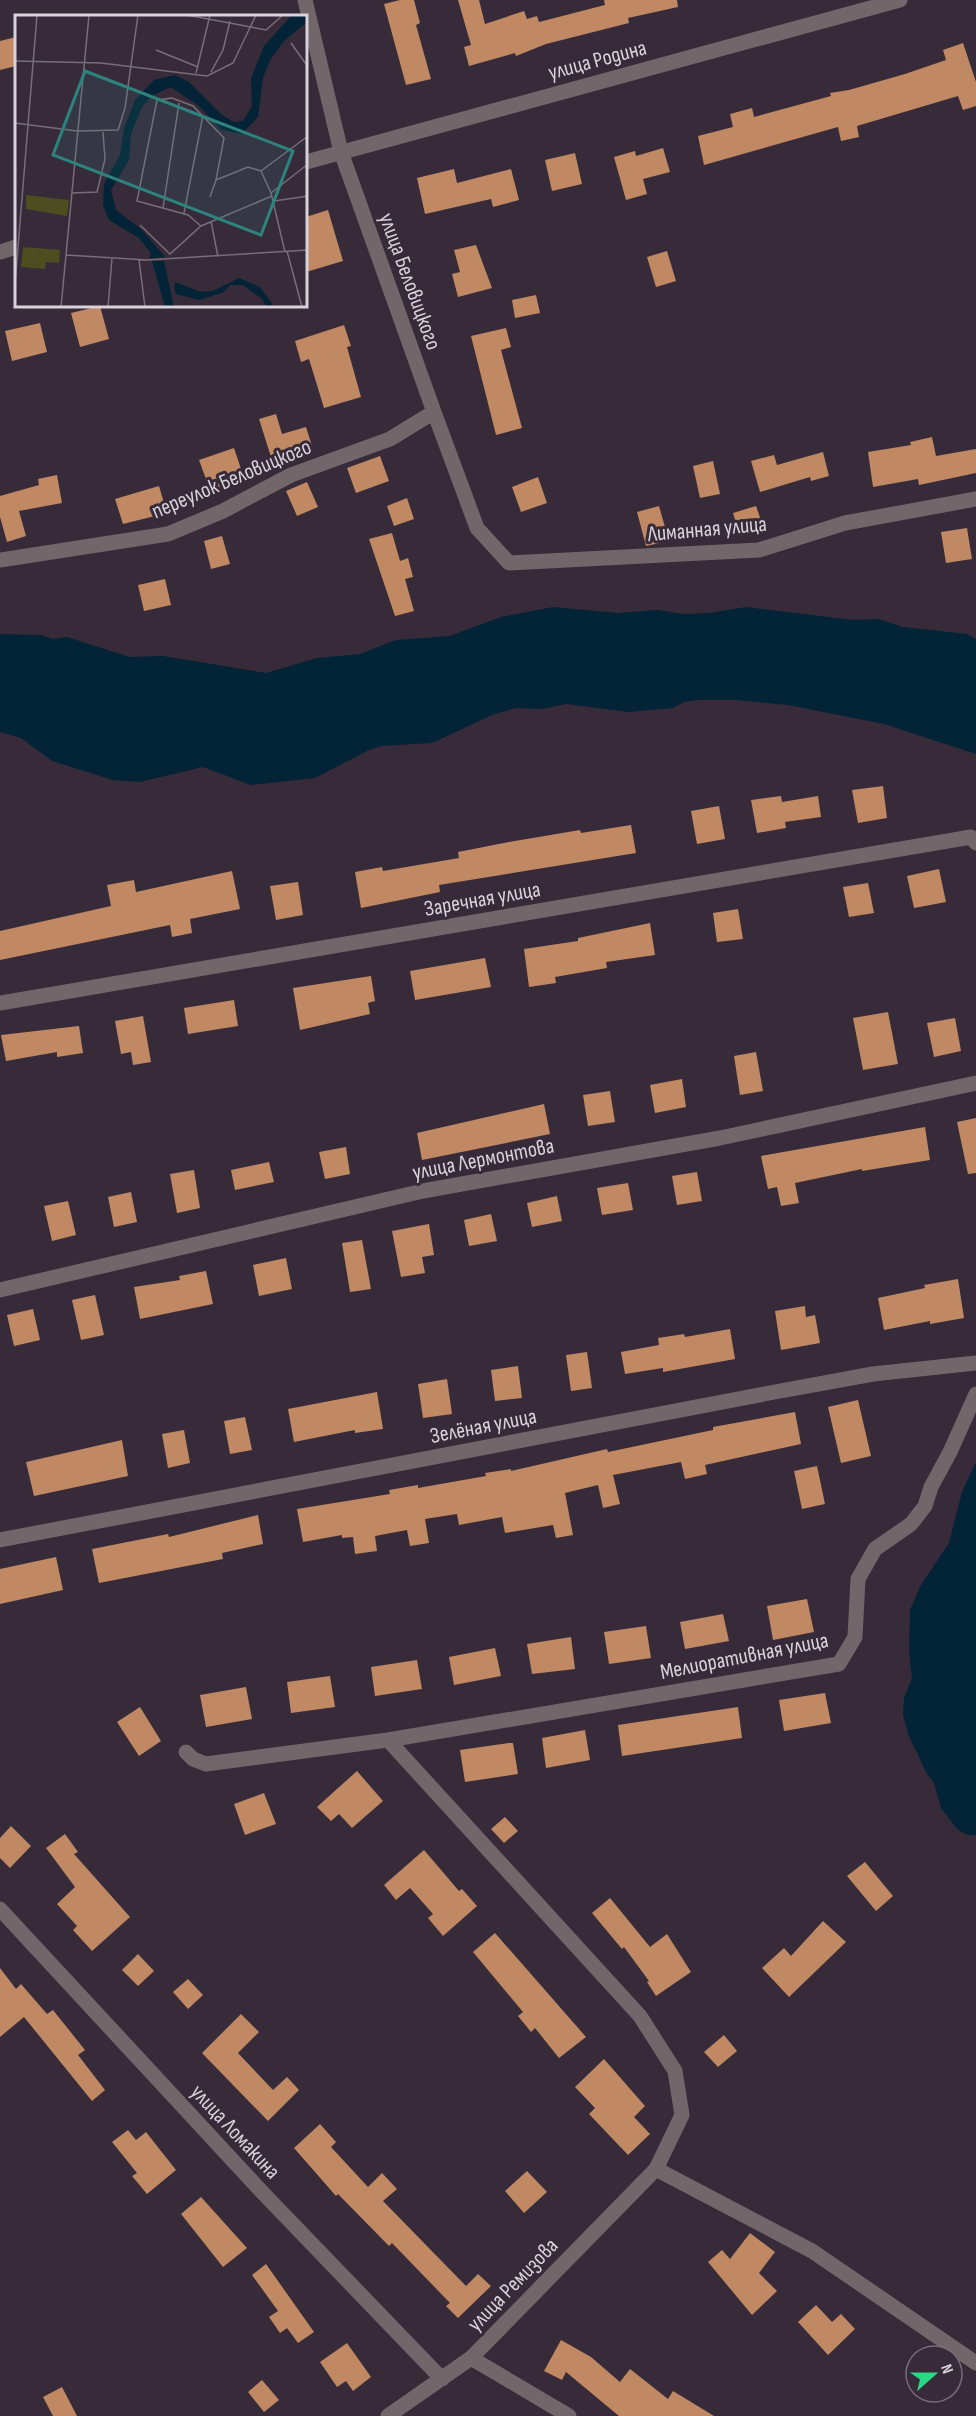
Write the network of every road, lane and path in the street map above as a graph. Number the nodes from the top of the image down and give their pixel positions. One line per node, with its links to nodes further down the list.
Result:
1 (305, 0): 3 (street, улица Беловицкого)
2 (900, 0): 3 (street, улица Родина)
3 (341, 152): 4 (street, улица Родина); 7 (street, улица Беловицкого)
4 (308, 161)
5 (15, 247): 6 (street)
6 (0, 252)
7 (434, 412): 9 (street, переулок Беловицкого); 10 (street, улица Беловицкого)
8 (976, 499): 10 (street, Лиманная улица)
9 (0, 560)
10 (508, 562)
11 (974, 840): 12 (street, Заречная улица)
12 (0, 1003)
13 (976, 1083): 14 (street, улица Лермонтова)
14 (0, 1290)
15 (976, 1363): 17 (street, Зелёная улица)
16 (976, 1394): 18 (street, Мелиоративная улица)
17 (0, 1540)
18 (388, 1740): 19 (street, Мелиоративная улица); 21 (street)
19 (186, 1752)
20 (0, 1909): 24 (street, улица Ломакина)
21 (656, 2169): 22 (street, улица Ремизова); 23 (street)
22 (471, 2358): 24 (street, улица Ремизова); 26 (street)
23 (976, 2363)
24 (442, 2379): 25 (street, улица Ремизова)
25 (393, 2415)
26 (569, 2416)

